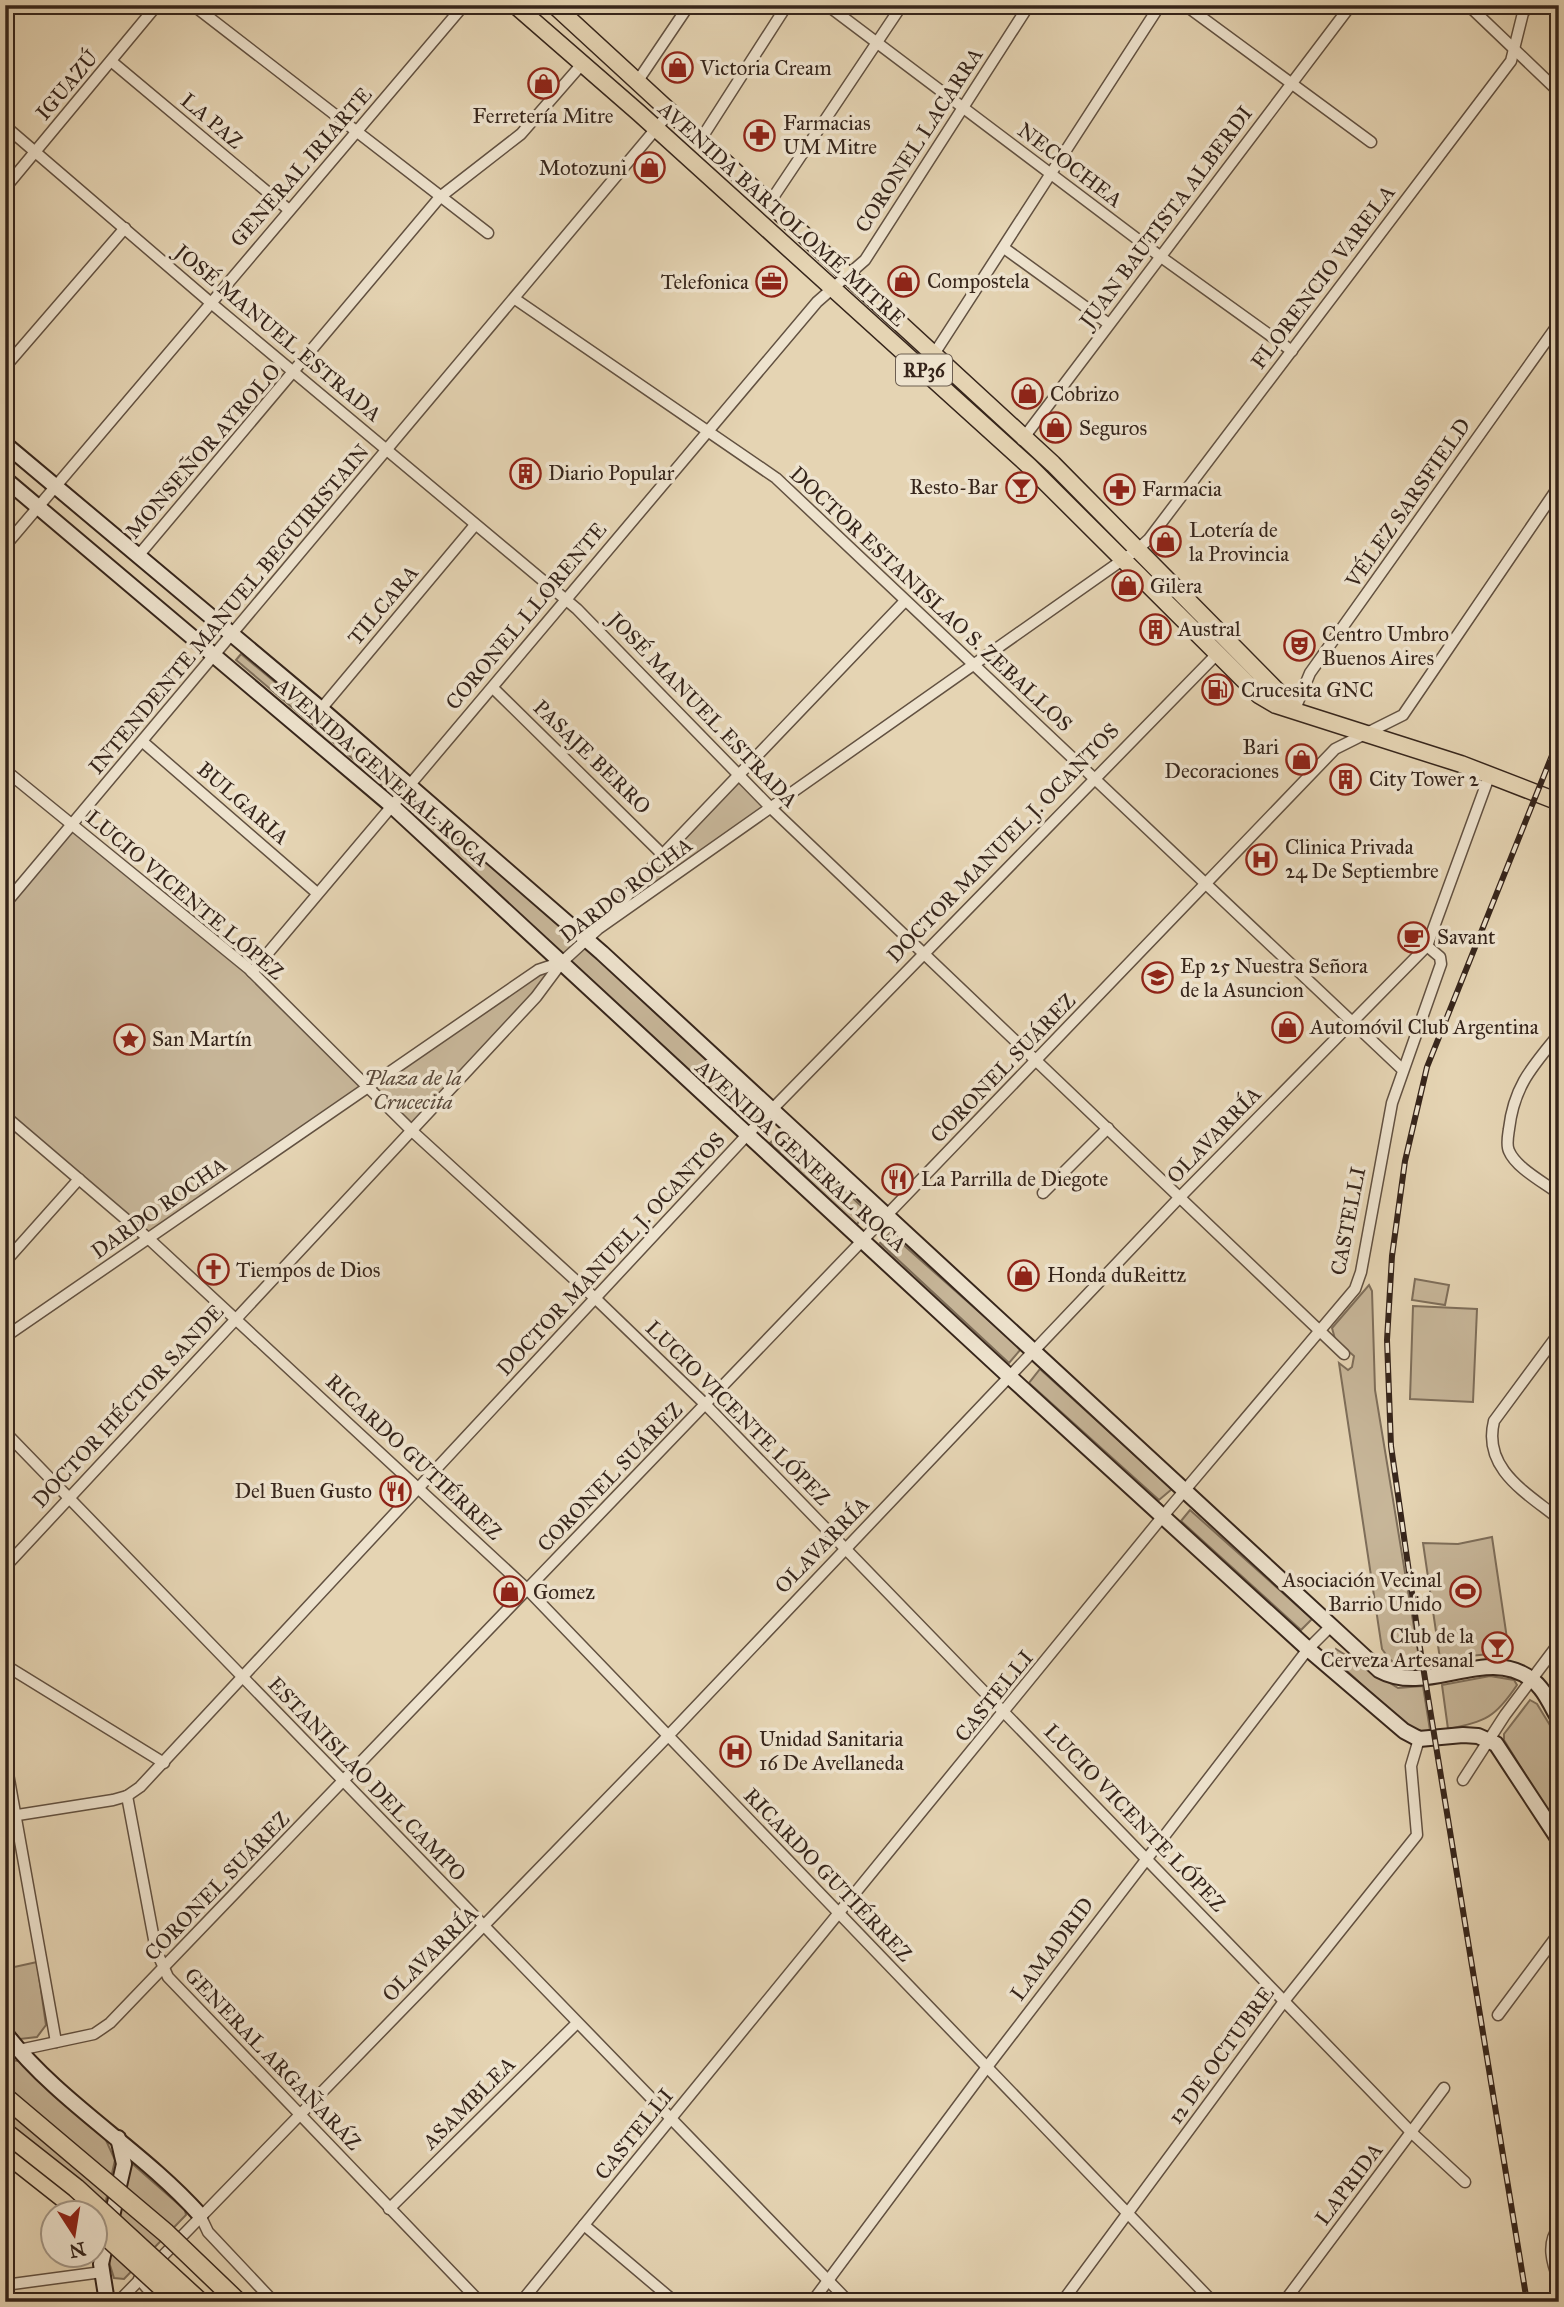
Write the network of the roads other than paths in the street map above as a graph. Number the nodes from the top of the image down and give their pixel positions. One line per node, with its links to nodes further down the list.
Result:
1 (157, 5): 18 (street, IGUAZÚ)
2 (193, 5): 27 (street)
3 (464, 5): 27 (street, GENERAL IRIARTE)
4 (515, 5): 19 (main road, AVENIDA BARTOLOMÉ MITRE / RP36)
5 (688, 5): 20 (street)
6 (787, 5): 28 (street)
7 (827, 5): 16 (street, NECOCHEA)
8 (902, 5): 16 (street)
9 (1029, 5): 23 (street, CORONEL LACARRA)
10 (1160, 5): 31 (street)
11 (1185, 5): 21 (street)
12 (1351, 5): 21 (street, JUAN BAUTISTA ALBERDI)
13 (1468, 5): 17 (street)
14 (1530, 5): 17 (street, FLORENCIO VARELA)
15 (561, 8): 20 (main road, AVENIDA BARTOLOMÉ MITRE / RP36)
16 (879, 41): 23 (street, NECOCHEA); 34 (street)
17 (1516, 51): 22 (street); 46 (street, FLORENCIO VARELA)
18 (111, 61): 30 (street, IGUAZÚ); 35 (street, LA PAZ)
19 (582, 64): 26 (main road, AVENIDA BARTOLOMÉ MITRE / RP36); 33 (street, MONSEÑOR AYROLO)
20 (637, 82): 24 (main road, AVENIDA BARTOLOMÉ MITRE / RP36)
21 (1290, 84): 29 (street); 39 (street, JUAN BAUTISTA ALBERDI)
22 (1559, 92)
23 (962, 107): 31 (street, NECOCHEA); 40 (street, CORONEL LACARRA)
24 (670, 112): 26 (street, INTENDENTE MANUEL BEGUIRISTAIN); 28 (main road, AVENIDA BARTOLOMÉ MITRE / RP36)
25 (5, 126): 30 (street, JOSÉ MANUEL ESTRADA)
26 (655, 129): 41 (main road, AVENIDA BARTOLOMÉ MITRE / RP36); 42 (street, INTENDENTE MANUEL BEGUIRISTAIN)
27 (356, 133): 33 (street); 35 (street, GENERAL IRIARTE)
28 (701, 139): 34 (main road, AVENIDA BARTOLOMÉ MITRE / RP36)
29 (1371, 142)
30 (36, 151): 32 (street, IGUAZÚ); 36 (street, JOSÉ MANUEL ESTRADA)
31 (1049, 174): 38 (street); 39 (street, NECOCHEA)
32 (5, 188)
33 (440, 197): 37 (street); 49 (street, MONSEÑOR AYROLO)
34 (770, 202): 40 (main road, AVENIDA BARTOLOMÉ MITRE / RP36)
35 (289, 210): 43 (street, GENERAL IRIARTE)
36 (125, 229): 43 (street, JOSÉ MANUEL ESTRADA); 48 (street)
37 (488, 233)
38 (1004, 248): 45 (street); 47 (street)
39 (1160, 257): 45 (street, JUAN BAUTISTA ALBERDI); 46 (street, NECOCHEA)
40 (849, 274): 41 (street, CORONEL LACARRA); 47 (main road, AVENIDA BARTOLOMÉ MITRE / RP36)
41 (834, 288): 50 (street, CORONEL LLORENTE); 54 (main road, AVENIDA BARTOLOMÉ MITRE / RP36)
42 (515, 299): 50 (street, DOCTOR ESTANISLAO S. ZEBALLOS); 53 (street, INTENDENTE MANUEL BEGUIRISTAIN)
43 (211, 303): 49 (street, JOSÉ MANUEL ESTRADA); 57 (street, GENERAL IRIARTE)
44 (1559, 323): 71 (street, VÉLEZ SARSFIELD)
45 (1110, 324): 51 (street, JUAN BAUTISTA ALBERDI)
46 (1292, 351): 61 (street, FLORENCIO VARELA)
47 (934, 354): 51 (main road, AVENIDA BARTOLOMÉ MITRE / RP36)
48 (5, 367)
49 (295, 372): 53 (street, JOSÉ MANUEL ESTRADA); 62 (street, MONSEÑOR AYROLO)
50 (707, 430): 63 (street, CORONEL LLORENTE); 64 (street, DOCTOR ESTANISLAO S. ZEBALLOS)
51 (1024, 438): 54 (street, JUAN BAUTISTA ALBERDI); 61 (main road, AVENIDA BARTOLOMÉ MITRE / RP36)
52 (5, 444): 57 (main road, AVENIDA GENERAL ROCA)
53 (388, 449): 59 (street, JOSÉ MANUEL ESTRADA); 65 (street, INTENDENTE MANUEL BEGUIRISTAIN)
54 (1013, 453): 61 (main road, AVENIDA BARTOLOMÉ MITRE / RP36)
55 (5, 479): 58 (main road, AVENIDA GENERAL ROCA)
56 (1559, 486): 72 (street, CORONEL SUÁREZ)
57 (56, 487): 58 (street, GENERAL IRIARTE); 62 (main road, AVENIDA GENERAL ROCA)
58 (39, 506): 60 (street, GENERAL IRIARTE); 66 (main road, AVENIDA GENERAL ROCA)
59 (475, 525): 63 (street, JOSÉ MANUEL ESTRADA); 70 (street, TILCARA)
60 (5, 546)
61 (1131, 554): 67 (main road, AVENIDA BARTOLOMÉ MITRE / RP36); 68 (street, DARDO ROCHA); 71 (main road, AVENIDA BARTOLOMÉ MITRE / RP36)
62 (138, 556): 65 (main road, AVENIDA GENERAL ROCA)
63 (566, 600): 69 (street, CORONEL LLORENTE); 75 (street, JOSÉ MANUEL ESTRADA)
64 (904, 601): 68 (street, DOCTOR ESTANISLAO S. ZEBALLOS); 75 (street)
65 (232, 634): 66 (street, INTENDENTE MANUEL BEGUIRISTAIN); 70 (main road, AVENIDA GENERAL ROCA)
66 (215, 655): 73 (street, INTENDENTE MANUEL BEGUIRISTAIN); 80 (main road, AVENIDA GENERAL ROCA)
67 (1216, 655): 71 (main road, AVENIDA BARTOLOMÉ MITRE / RP36); 77 (street, DOCTOR MANUEL J. OCANTOS)
68 (974, 664): 77 (street, DOCTOR ESTANISLAO S. ZEBALLOS); 81 (street, DARDO ROCHA)
69 (493, 688): 78 (street, CORONEL LLORENTE); 83 (street, PASAJE BERRO)
70 (321, 709): 78 (main road, AVENIDA GENERAL ROCA)
71 (1295, 709): 72 (main road, AVENIDA BARTOLOMÉ MITRE / RP36)
72 (1363, 732): 76 (main road, AVENIDA BARTOLOMÉ MITRE / RP36); 84 (street, CORONEL SUÁREZ)
73 (143, 743): 82 (street, INTENDENTE MANUEL BEGUIRISTAIN); 85 (street, BULGARIA)
74 (5, 770): 82 (street, LUCIO VICENTE LÓPEZ)
75 (739, 774): 81 (street, JOSÉ MANUEL ESTRADA); 83 (street)
76 (1490, 774): 79 (main road, AVENIDA BARTOLOMÉ MITRE / RP36); 89 (street, OLAVARRÍA)
77 (1093, 777): 84 (street, DOCTOR ESTANISLAO S. ZEBALLOS); 90 (street, DOCTOR MANUEL J. OCANTOS)
78 (409, 784): 80 (street, CORONEL LLORENTE); 88 (main road, AVENIDA GENERAL ROCA)
79 (1559, 802)
80 (391, 805): 85 (street, CORONEL LLORENTE); 91 (main road, AVENIDA GENERAL ROCA)
81 (772, 809): 87 (street, DARDO ROCHA); 90 (street, JOSÉ MANUEL ESTRADA)
82 (72, 827): 86 (street, INTENDENTE MANUEL BEGUIRISTAIN); 92 (street, LUCIO VICENTE LÓPEZ)
83 (663, 855): 87 (street)
84 (1207, 884): 95 (street, DOCTOR ESTANISLAO S. ZEBALLOS); 97 (street, CORONEL SUÁREZ)
85 (317, 893): 92 (street, CORONEL LLORENTE)
86 (5, 904)
87 (598, 929): 88 (street, DARDO ROCHA)
88 (585, 939): 91 (street, DARDO ROCHA); 100 (main road, AVENIDA GENERAL ROCA)
89 (1427, 946): 95 (street, OLAVARRÍA); 98 (street, CASTELLI)
90 (923, 952): 97 (street, JOSÉ MANUEL ESTRADA); 100 (street, DOCTOR MANUEL J. OCANTOS)
91 (562, 962): 93 (street, DARDO ROCHA); 94 (street, DOCTOR HÉCTOR SANDE); 104 (main road, AVENIDA GENERAL ROCA)
92 (252, 972): 99 (street, LUCIO VICENTE LÓPEZ)
93 (523, 981): 94 (street); 99 (street, DARDO ROCHA)
94 (536, 997): 103 (street, DOCTOR HÉCTOR SANDE)
95 (1352, 1023): 98 (street, DOCTOR ESTANISLAO S. ZEBALLOS); 108 (street, OLAVARRÍA)
96 (1559, 1034): 107 (street)
97 (1038, 1060): 102 (street, JOSÉ MANUEL ESTRADA); 109 (street, CORONEL SUÁREZ)
98 (1403, 1070): 115 (street, CASTELLI)
99 (371, 1087): 103 (street, LUCIO VICENTE LÓPEZ); 110 (street, DARDO ROCHA)
100 (771, 1110): 104 (street, DOCTOR MANUEL J. OCANTOS); 109 (main road, AVENIDA GENERAL ROCA)
101 (5, 1116): 105 (street, RICARDO GUTIÉRREZ)
102 (1108, 1128): 106 (street); 108 (street, JOSÉ MANUEL ESTRADA)
103 (412, 1131): 113 (street, LUCIO VICENTE LÓPEZ); 114 (street, DOCTOR HÉCTOR SANDE)
104 (747, 1135): 111 (main road, AVENIDA GENERAL ROCA); 113 (street, DOCTOR MANUEL J. OCANTOS)
105 (79, 1179): 110 (street, RICARDO GUTIÉRREZ); 112 (street)
106 (1043, 1193)
107 (1559, 1194)
108 (1180, 1198): 115 (street, JOSÉ MANUEL ESTRADA); 118 (street, OLAVARRÍA)
109 (886, 1216): 111 (street, CORONEL SUÁREZ); 118 (main road, AVENIDA GENERAL ROCA)
110 (149, 1239): 114 (street, RICARDO GUTIÉRREZ); 117 (street, DARDO ROCHA)
111 (863, 1241): 120 (main road, AVENIDA GENERAL ROCA); 121 (street, CORONEL SUÁREZ)
112 (5, 1262)
113 (596, 1299): 121 (street, LUCIO VICENTE LÓPEZ); 123 (street, DOCTOR MANUEL J. OCANTOS)
114 (236, 1319): 123 (street, RICARDO GUTIÉRREZ); 125 (street, DOCTOR HÉCTOR SANDE)
115 (1318, 1329): 119 (street, JOSÉ MANUEL ESTRADA); 124 (street, CASTELLI)
116 (1559, 1333): 127 (street)
117 (5, 1337)
118 (1035, 1351): 120 (street, OLAVARRÍA); 124 (main road, AVENIDA GENERAL ROCA)
119 (1344, 1354)
120 (1011, 1378): 126 (main road, AVENIDA GENERAL ROCA); 128 (street, OLAVARRÍA)
121 (706, 1405): 128 (street, LUCIO VICENTE LÓPEZ); 130 (street, CORONEL SUÁREZ)
122 (5, 1433): 125 (street, ESTANISLAO DEL CAMPO)
123 (420, 1488): 130 (street, RICARDO GUTIÉRREZ); 135 (street, DOCTOR MANUEL J. OCANTOS)
124 (1186, 1491): 126 (street, CASTELLI); 131 (main road, AVENIDA GENERAL ROCA)
125 (69, 1498): 129 (street, DOCTOR HÉCTOR SANDE); 135 (street, ESTANISLAO DEL CAMPO)
126 (1163, 1516): 133 (main road, AVENIDA GENERAL ROCA); 137 (street, CASTELLI)
127 (1559, 1519)
128 (846, 1548): 137 (street, LUCIO VICENTE LÓPEZ); 139 (street, OLAVARRÍA)
129 (5, 1567)
130 (528, 1590): 139 (street, RICARDO GUTIÉRREZ); 145 (street, CORONEL SUÁREZ)
131 (1331, 1626): 133 (street, LAMADRID); 136 (main road, AVENIDA GENERAL ROCA)
132 (1559, 1643): 136 (street)
133 (1308, 1649): 140 (main road, AVENIDA GENERAL ROCA); 149 (street, LAMADRID)
134 (5, 1665): 143 (street)
135 (243, 1679): 143 (street, DOCTOR MANUEL J. OCANTOS); 145 (street, ESTANISLAO DEL CAMPO)
136 (1532, 1679): 138 (main road); 141 (street)
137 (1006, 1712): 149 (street, LUCIO VICENTE LÓPEZ); 150 (street, CASTELLI)
138 (1559, 1719)
139 (667, 1737): 150 (street, RICARDO GUTIÉRREZ); 151 (street, OLAVARRÍA)
140 (1419, 1739): 141 (main road); 154 (street, 12 DE OCTUBRE)
141 (1490, 1740): 144 (street); 148 (main road)
142 (5, 1757): 147 (street)
143 (164, 1763): 146 (street, DOCTOR MANUEL J. OCANTOS)
144 (1462, 1780)
145 (343, 1783): 151 (street, ESTANISLAO DEL CAMPO); 153 (street, CORONEL SUÁREZ)
146 (127, 1796): 147 (street); 153 (street, GENERAL ARGAÑARÁZ)
147 (10, 1816): 158 (street)
148 (1559, 1840)
149 (1146, 1858): 154 (street, LUCIO VICENTE LÓPEZ); 160 (street, LAMADRID)
150 (839, 1914): 160 (street, RICARDO GUTIÉRREZ); 164 (street, CASTELLI)
151 (484, 1927): 156 (street, ESTANISLAO DEL CAMPO); 163 (street, OLAVARRÍA)
152 (1559, 1933): 155 (street)
153 (163, 1969): 158 (street, CORONEL SUÁREZ); 163 (street, GENERAL ARGAÑARÁZ)
154 (1285, 2000): 166 (street, LUCIO VICENTE LÓPEZ); 172 (street, 12 DE OCTUBRE)
155 (1498, 2015)
156 (576, 2024): 164 (street, ESTANISLAO DEL CAMPO); 171 (street, ASAMBLEA)
157 (5, 2033): 159 (main road)
158 (56, 2042): 159 (street, CORONEL SUÁREZ)
159 (12, 2052): 167 (main road)
160 (986, 2067): 172 (street, RICARDO GUTIÉRREZ); 179 (street, LAMADRID)
161 (1444, 2088): 166 (street, LAPRIDA)
162 (5, 2097): 187 (highway, bridge)
163 (298, 2115): 171 (street, GENERAL ARGAÑARÁZ); 173 (street, OLAVARRÍA)
164 (671, 2120): 174 (street, CASTELLI); 179 (street, ESTANISLAO DEL CAMPO)
165 (5, 2132): 186 (highway, bridge)
166 (1412, 2133): 169 (street, LUCIO VICENTE LÓPEZ); 196 (street, LAPRIDA)
167 (118, 2137): 173 (main road); 177 (main road)
168 (5, 2152): 170 (highway)
169 (1465, 2182)
170 (62, 2198)
171 (389, 2209): 189 (street, GENERAL ARGAÑARÁZ)
172 (1127, 2214): 194 (street, 12 DE OCTUBRE); 195 (street, RICARDO GUTIÉRREZ)
173 (200, 2215): 178 (street, OLAVARRÍA); 188 (street)
174 (584, 2225): 190 (street, CASTELLI); 191 (street)
175 (1559, 2227): 180 (street)
176 (108, 2238): 185 (highway, bridge)
177 (102, 2272): 181 (street); 182 (main road)
178 (139, 2279): 183 (street, OLAVARRÍA); 184 (street)
179 (829, 2280): 192 (street, LAMADRID); 193 (street, ESTANISLAO DEL CAMPO)
180 (1559, 2281)
181 (5, 2286)
182 (107, 2302)
183 (118, 2302)
184 (159, 2302)
185 (178, 2302)
186 (200, 2302)
187 (238, 2302)
188 (274, 2302)
189 (480, 2302)
190 (521, 2302)
191 (675, 2302)
192 (812, 2302)
193 (849, 2302)
194 (1062, 2302)
195 (1213, 2302)
196 (1284, 2302)

